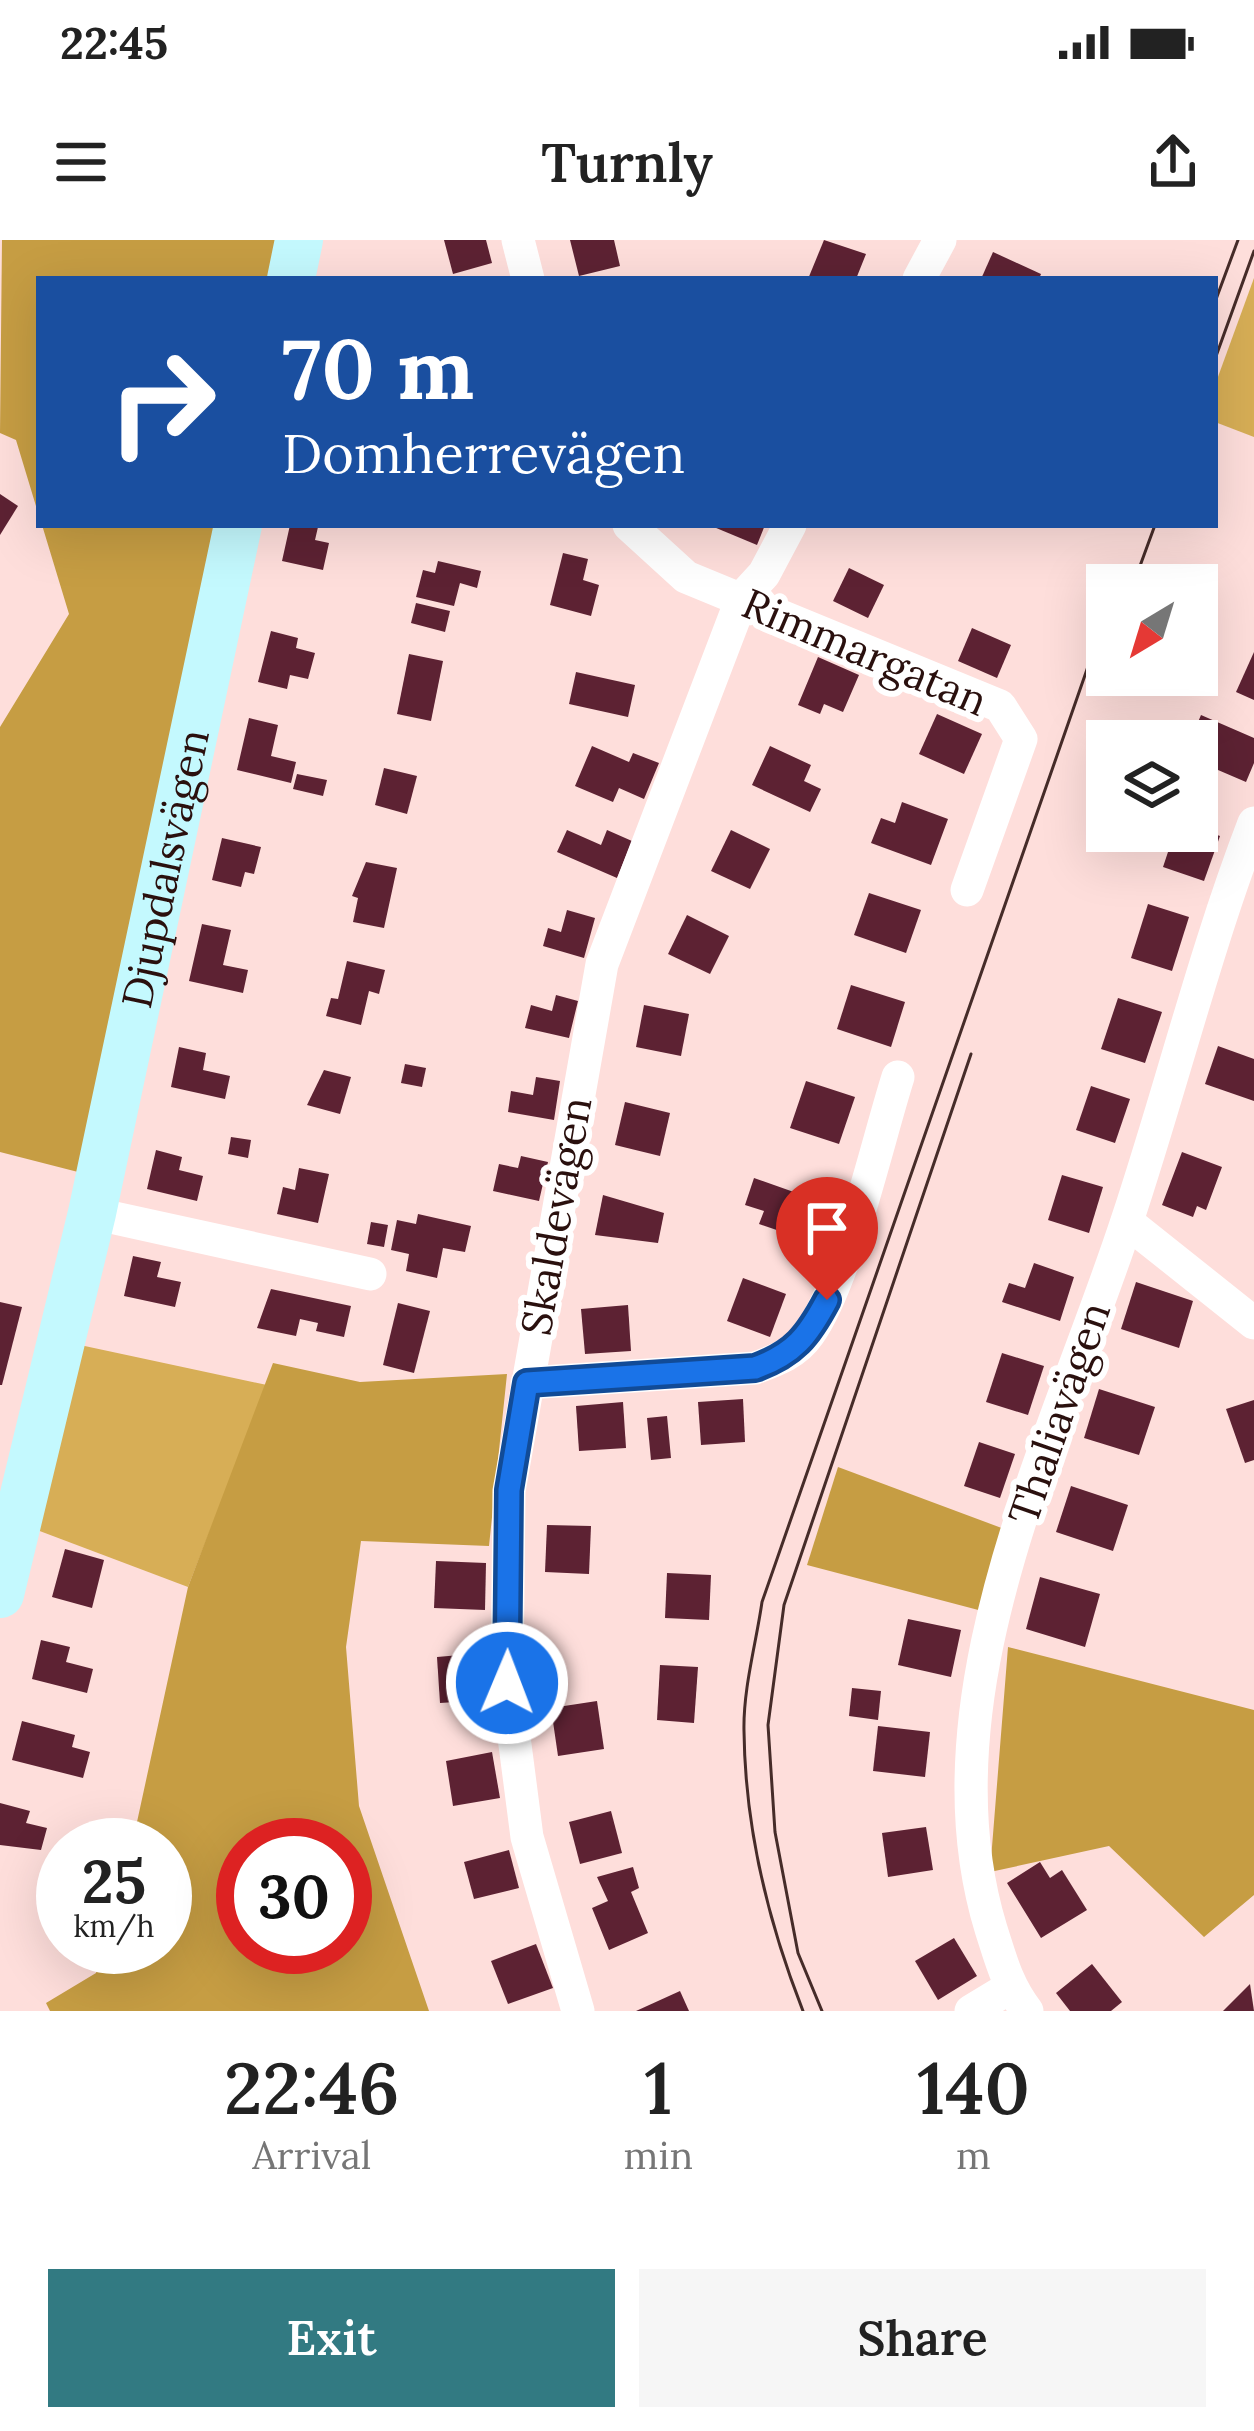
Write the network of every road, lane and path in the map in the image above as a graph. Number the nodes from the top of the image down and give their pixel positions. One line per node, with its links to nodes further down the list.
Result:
1 (299, 240): 4 (street)
2 (518, 240): 5 (street)
3 (940, 240): 6 (street)
4 (292, 276)
5 (527, 276)
6 (921, 276)
7 (237, 528): 14 (street, Djupdalsvägen)
8 (631, 528): 10 (street, Rimmargatan)
9 (788, 528): 10 (street, Skaldevägen)
10 (742, 598): 12 (street, Rimmargatan); 18 (street, Skaldevägen)
11 (1254, 824): 15 (street, Thaliavägen)
12 (968, 890)
13 (898, 1077): 18 (street)
14 (92, 1213): 16 (street); 19 (street, Djupdalsvägen)
15 (1127, 1222): 17 (street); 20 (street, Thaliavägen)
16 (370, 1274)
17 (1254, 1323)
18 (527, 1383): 21 (street, Skaldevägen)
19 (0, 1594)
20 (1018, 1999): 22 (street)
21 (578, 2011)
22 (970, 2011)

